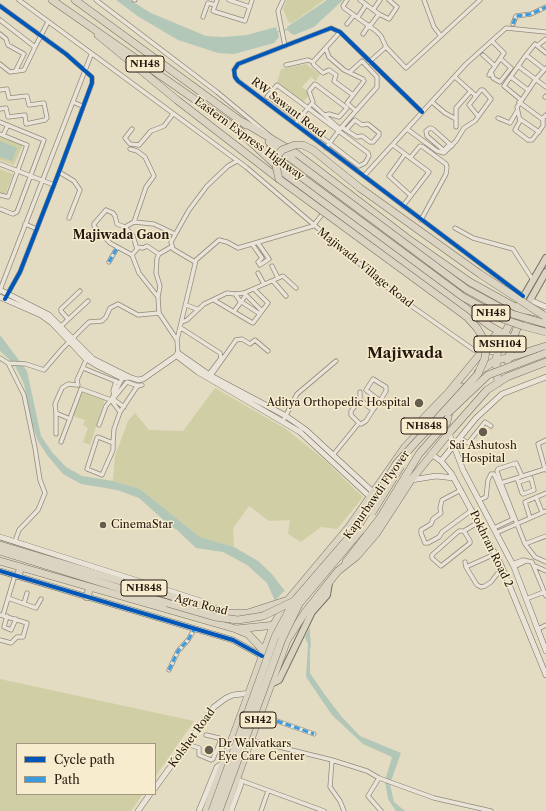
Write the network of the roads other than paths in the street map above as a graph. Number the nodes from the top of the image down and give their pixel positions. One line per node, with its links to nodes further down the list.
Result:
1 (19, 0): 26 (street)
2 (52, 0): 30 (highway, Eastern Express Highway / NH48)
3 (76, 0): 95 (highway, Eastern Express Highway / NH48)
4 (96, 0): 105 (street)
5 (217, 0): 16 (street)
6 (230, 0): 15 (street)
7 (252, 0): 19 (street)
8 (283, 0): 40 (street)
9 (347, 0): 23 (street)
10 (360, 0): 17 (street)
11 (380, 0): 21 (street)
12 (389, 0): 22 (street)
13 (424, 0): 36 (street)
14 (480, 0): 36 (street)
15 (234, 1): 19 (street)
16 (215, 5): 19 (street); 24 (street)
17 (366, 5): 21 (street); 23 (street)
18 (0, 6): 35 (street)
19 (250, 7)
20 (546, 7): 28 (street)
21 (373, 10): 22 (street)
22 (379, 14): 29 (street)
23 (356, 16): 27 (street); 29 (street)
24 (203, 18)
25 (0, 20): 41 (street)
26 (48, 22): 35 (street); 47 (street)
27 (347, 24)
28 (513, 24)
29 (370, 26): 34 (street); 42 (street)
30 (92, 27): 101 (highway, Eastern Express Highway / NH48); 119 (highway, Kapurbawdi Flyover)
31 (340, 32): 40 (street, RW Sawant Road); 44 (street); 52 (street)
32 (546, 32): 38 (street)
33 (0, 34): 46 (street)
34 (363, 34)
35 (41, 36): 41 (street); 59 (street)
36 (441, 36): 42 (street)
37 (546, 40): 39 (street)
38 (492, 41): 50 (street); 63 (street)
39 (538, 45): 45 (street); 48 (street)
40 (285, 46): 74 (street, RW Sawant Road)
41 (35, 47): 58 (street)
42 (386, 47): 52 (street)
43 (27, 48): 46 (street)
44 (326, 49): 51 (street); 61 (street)
45 (546, 53)
46 (24, 54): 58 (street)
47 (91, 55): 59 (street); 85 (street)
48 (526, 55): 56 (street); 57 (street)
49 (484, 58): 55 (street)
50 (501, 59): 55 (street); 60 (street)
51 (313, 62): 54 (street); 71 (street)
52 (369, 62): 84 (street)
53 (0, 64): 58 (street)
54 (286, 65)
55 (495, 66): 60 (street)
56 (518, 66): 64 (street); 65 (street)
57 (545, 69): 65 (street)
58 (16, 70)
59 (84, 71): 76 (street); 79 (street)
60 (491, 71): 62 (street)
61 (350, 72): 71 (street); 82 (street)
62 (489, 75)
63 (455, 77): 69 (street); 77 (street)
64 (511, 77): 68 (street); 75 (street)
65 (536, 79): 66 (street); 68 (street)
66 (546, 88): 70 (street)
67 (0, 90): 81 (street)
68 (528, 90): 75 (street)
69 (471, 91): 73 (street); 90 (street)
70 (546, 92)
71 (353, 95): 82 (street)
72 (268, 96): 74 (street); 80 (street); 93 (street)
73 (476, 96): 88 (street); 88 (street)
74 (264, 101): 96 (street, RW Sawant Road)
75 (520, 101): 83 (street); 92 (street)
76 (73, 102): 79 (street); 120 (street)
77 (432, 102): 84 (street); 90 (street)
78 (312, 104): 80 (street); 86 (street); 86 (street)
79 (82, 106): 116 (street)
80 (308, 108): 93 (street); 102 (street)
81 (0, 109)
82 (356, 111): 102 (street)
83 (517, 111): 89 (street); 91 (street)
84 (422, 112): 99 (street)
85 (173, 114): 100 (street); 113 (street)
86 (324, 115): 102 (street)
87 (546, 115): 92 (street)
88 (478, 116): 108 (street)
89 (498, 118)
90 (456, 119): 98 (street)
91 (520, 119): 103 (street); 103 (street)
92 (543, 119): 103 (street)
93 (299, 120): 96 (street); 106 (street)
94 (0, 122): 97 (street)
95 (243, 122): 105 (highway); 149 (highway, Eastern Express Highway / NH48, bridge)
96 (295, 124): 109 (street, RW Sawant Road)
97 (8, 125): 104 (street); 117 (street)
98 (456, 127)
99 (408, 128): 107 (street); 108 (street)
100 (132, 129)
101 (237, 129): 124 (highway); 156 (highway, Eastern Express Highway / NH48, bridge)
102 (342, 130): 102 (street); 106 (street); 106 (street)
103 (539, 132)
104 (2, 135): 115 (street)
105 (278, 143): 149 (highway)
106 (330, 143): 109 (street)
107 (393, 145): 111 (street); 118 (street)
108 (451, 145): 108 (street)
109 (326, 148): 118 (street, RW Sawant Road)
110 (130, 149): 129 (street)
111 (405, 154): 112 (street); 123 (street)
112 (410, 158): 123 (street); 128 (street)
113 (237, 161): 131 (street); 135 (street)
114 (0, 164): 115 (street)
115 (18, 171): 117 (street); 122 (street)
116 (59, 172): 121 (street); 127 (street)
117 (32, 176): 120 (street); 126 (street)
118 (364, 176): 125 (street, RW Sawant Road)
119 (280, 179): 179 (highway, bridge); 285 (highway, Kapurbawdi Flyover, bridge)
120 (42, 180): 121 (street); 130 (street)
121 (54, 185): 134 (street)
122 (0, 195)
123 (410, 195): 125 (street)
124 (328, 206): 131 (street); 156 (highway)
125 (402, 206): 128 (street, RW Sawant Road)
126 (0, 209)
127 (69, 218)
128 (421, 220): 164 (street, RW Sawant Road)
129 (134, 222): 132 (street); 135 (street)
130 (25, 224): 134 (street); 159 (street)
131 (314, 226): 136 (street, Majiwada Village Road); 192 (street, Majiwada Village Road)
132 (125, 228): 138 (street); 140 (street)
133 (455, 228): 153 (street)
134 (37, 229): 165 (street)
135 (176, 234): 139 (street)
136 (259, 243): 137 (street, Majiwada Village Road); 141 (street); 141 (street); 144 (street)
137 (252, 244): 141 (street); 147 (street, Majiwada Village Road)
138 (137, 246): 142 (street); 143 (street)
139 (171, 247): 142 (street); 147 (street)
140 (117, 248): 143 (street); 146 (street)
141 (255, 249)
142 (159, 254): 166 (street)
143 (132, 255): 166 (street)
144 (269, 256)
145 (546, 258): 153 (main road)
146 (109, 262)
147 (195, 262): 171 (street)
148 (272, 266): 152 (street)
149 (448, 272): 156 (highway); 173 (highway); 182 (highway, NH48, bridge)
150 (546, 272): 168 (main road)
151 (258, 273): 155 (street)
152 (278, 278): 154 (street); 158 (street)
153 (533, 280): 164 (main road)
154 (272, 281): 155 (street); 163 (street)
155 (264, 284): 157 (street)
156 (440, 284): 185 (highway, NH48, bridge); 186 (highway)
157 (254, 288): 162 (street); 178 (street)
158 (296, 288)
159 (0, 290): 165 (street)
160 (80, 291): 180 (street)
161 (235, 294): 162 (street); 167 (street); 170 (street)
162 (245, 294): 170 (street); 178 (street)
163 (286, 296)
164 (523, 296): 173 (main road)
165 (4, 297): 183 (street)
166 (158, 297): 177 (street)
167 (214, 300): 174 (street); 178 (street)
168 (530, 300): 172 (street); 176 (main road)
169 (88, 301): 180 (street)
170 (240, 301): 175 (street); 178 (street)
171 (186, 305): 174 (street); 181 (street)
172 (546, 307)
173 (517, 308): 176 (highway); 186 (highway, MSH104)
174 (197, 309): 181 (street)
175 (235, 310)
176 (524, 310): 179 (highway); 187 (highway)
177 (159, 313): 188 (street); 189 (street)
178 (261, 313)
179 (546, 315)
180 (68, 319): 183 (street)
181 (182, 322): 184 (street)
182 (546, 324)
183 (60, 328): 188 (street)
184 (181, 328): 189 (street); 203 (street)
185 (546, 332)
186 (502, 333): 187 (highway); 192 (highway); 195 (highway, MSH104)
187 (513, 339): 198 (highway)
188 (71, 340): 196 (street); 201 (street)
189 (177, 340): 194 (street)
190 (546, 346): 198 (highway)
191 (268, 351): 203 (street)
192 (482, 352): 195 (street, Majiwada Village Road); 226 (highway)
193 (546, 353): 219 (highway, Kapurbawdi Flyover, bridge)
194 (177, 355): 203 (street); 206 (street)
195 (497, 356): 198 (highway); 208 (highway, MSH104); 226 (highway, NH848)
196 (88, 357): 202 (street); 207 (street)
197 (0, 358): 201 (street)
198 (508, 358): 204 (highway)
199 (336, 361): 222 (street)
200 (546, 362): 204 (highway)
201 (9, 363): 258 (street)
202 (83, 368): 207 (street); 209 (street)
203 (209, 376): 222 (street)
204 (507, 377): 208 (highway, NH848)
205 (546, 377): 229 (street)
206 (138, 380): 207 (street); 210 (street)
207 (122, 381): 210 (street); 213 (street); 216 (street)
208 (498, 383): 227 (highway, NH848)
209 (77, 385): 211 (street); 220 (street)
210 (140, 385): 216 (street)
211 (81, 389): 213 (street); 221 (street)
212 (360, 392): 214 (street)
213 (111, 400): 218 (street); 224 (street)
214 (360, 400): 217 (street); 223 (street)
215 (380, 401): 215 (street); 217 (street)
216 (124, 407): 218 (street)
217 (373, 410): 223 (street)
218 (120, 412): 232 (street)
219 (449, 412): 272 (highway); 323 (highway, Kapurbawdi Flyover, bridge)
220 (56, 414): 221 (street); 228 (street)
221 (70, 419): 231 (street)
222 (284, 419): 237 (street)
223 (359, 423): 237 (street)
224 (99, 425)
225 (491, 426): 229 (street)
226 (420, 430): 245 (highway, NH848)
227 (449, 433): 233 (street, Pokhran Road 2); 235 (highway, NH848)
228 (56, 434)
229 (460, 438): 233 (street)
230 (546, 440): 236 (street)
231 (61, 442)
232 (114, 443): 232 (street)
233 (454, 445): 238 (street); 248 (street, Pokhran Road 2)
234 (546, 453): 236 (street)
235 (431, 454): 238 (street, Pokhran Road 2); 242 (highway, NH848)
236 (541, 455): 239 (street)
237 (331, 457): 245 (street)
238 (441, 461): 240 (street, Pokhran Road 2)
239 (546, 470): 241 (street)
240 (454, 478): 242 (street); 244 (street, Pokhran Road 2)
241 (519, 479): 241 (street); 243 (street); 243 (street)
242 (411, 480): 272 (highway, NH848)
243 (501, 483): 253 (street)
244 (461, 490): 249 (street, Pokhran Road 2); 249 (street)
245 (371, 493): 275 (highway, NH848)
246 (546, 493): 247 (street)
247 (536, 497): 250 (street); 251 (street)
248 (479, 500): 254 (street, Pokhran Road 2); 254 (street)
249 (472, 510): 252 (street, Pokhran Road 2)
250 (544, 512): 251 (street)
251 (530, 518): 253 (street)
252 (477, 523): 255 (street); 264 (street, Pokhran Road 2)
253 (518, 524): 254 (street); 260 (street)
254 (495, 530): 267 (street, Pokhran Road 2)
255 (464, 531): 255 (street)
256 (545, 536): 259 (street); 260 (street)
257 (0, 537): 258 (street)
258 (15, 541): 262 (street)
259 (546, 541)
260 (525, 544): 266 (street)
261 (0, 545): 262 (highway, Agra Road / NH848)
262 (24, 548): 285 (highway, Agra Road / NH848)
263 (0, 551): 285 (highway, bridge)
264 (495, 554): 270 (street, Pokhran Road 2); 270 (street)
265 (0, 561): 269 (highway, Agra Road / NH848)
266 (546, 562)
267 (513, 566): 268 (street); 284 (street, Pokhran Road 2)
268 (535, 566): 273 (street); 277 (street)
269 (21, 567): 274 (highway); 276 (highway, Agra Road / NH848)
270 (502, 568): 301 (street, Pokhran Road 2)
271 (0, 571): 274 (street)
272 (338, 571): 279 (highway)
273 (546, 571)
274 (16, 576): 281 (street); 282 (street)
275 (304, 580): 279 (highway); 285 (highway, NH848)
276 (90, 587): 281 (highway); 295 (highway, Agra Road / NH848)
277 (544, 592): 280 (street); 284 (street)
278 (27, 593): 286 (street)
279 (324, 594): 287 (highway); 302 (main road)
280 (546, 596)
281 (87, 597): 294 (street)
282 (8, 598): 286 (street); 288 (street)
283 (41, 599): 286 (street)
284 (526, 599): 293 (street, Pokhran Road 2)
285 (291, 601): 287 (highway); 290 (highway, SH42); 322 (highway, Kapurbawdi Flyover, bridge)
286 (24, 603)
287 (306, 611): 296 (highway, SH42)
288 (4, 615): 289 (street); 289 (street)
289 (16, 619): 297 (street)
290 (274, 624): 292 (highway, Agra Road / NH848); 295 (highway, Agra Road / NH848); 299 (highway, SH42)
291 (546, 625): 293 (street)
292 (284, 626): 296 (highway, Agra Road); 303 (street)
293 (538, 629): 298 (street, Pokhran Road 2)
294 (194, 630): 299 (street); 300 (street)
295 (236, 630): 299 (highway)
296 (293, 630): 302 (highway, SH42)
297 (0, 640)
298 (546, 651)
299 (263, 653): 303 (highway, SH42)
300 (169, 670)
301 (546, 675)
302 (271, 684): 304 (highway, SH42)
303 (254, 694): 309 (street, Kolshet Road); 310 (highway, SH42)
304 (260, 715): 305 (street); 307 (highway, SH42)
305 (314, 734)
306 (206, 735): 308 (street)
307 (251, 740): 313 (street); 314 (highway, SH42)
308 (220, 742): 310 (street); 311 (street)
309 (187, 744): 311 (street); 316 (street, Kolshet Road)
310 (230, 745): 312 (highway, SH42)
311 (215, 756): 312 (street)
312 (225, 760): 320 (street); 321 (highway, SH42)
313 (332, 760): 315 (street); 328 (street)
314 (236, 778): 317 (street); 324 (highway, SH42); 325 (street)
315 (379, 778): 329 (street); 330 (street)
316 (156, 787)
317 (268, 791): 326 (street); 327 (street)
318 (149, 795): 319 (street)
319 (138, 811)
320 (198, 811)
321 (206, 811)
322 (212, 811)
323 (219, 811)
324 (225, 811)
325 (231, 811)
326 (261, 811)
327 (324, 811)
328 (344, 811)
329 (381, 811)
330 (492, 811)

